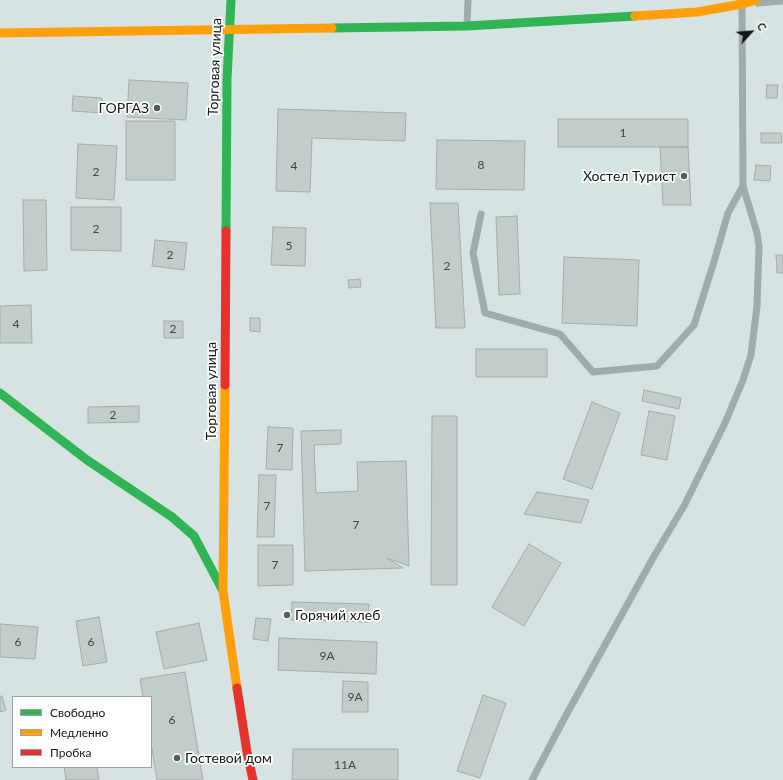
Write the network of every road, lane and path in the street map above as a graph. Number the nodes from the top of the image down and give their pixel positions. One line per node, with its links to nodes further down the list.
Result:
1 (231, 0): 7 (street, Торговая улица)
2 (468, 0): 6 (lane)
3 (756, 0): 5 (street)
4 (783, 1): 5 (lane)
5 (742, 2): 6 (street); 9 (lane)
6 (467, 26): 7 (street)
7 (230, 30): 8 (street); 12 (street, Торговая улица)
8 (0, 34)
9 (743, 186): 10 (lane); 14 (lane)
10 (481, 214)
11 (0, 393): 12 (street)
12 (223, 592): 13 (street, Торговая улица)
13 (253, 780)
14 (532, 780)

